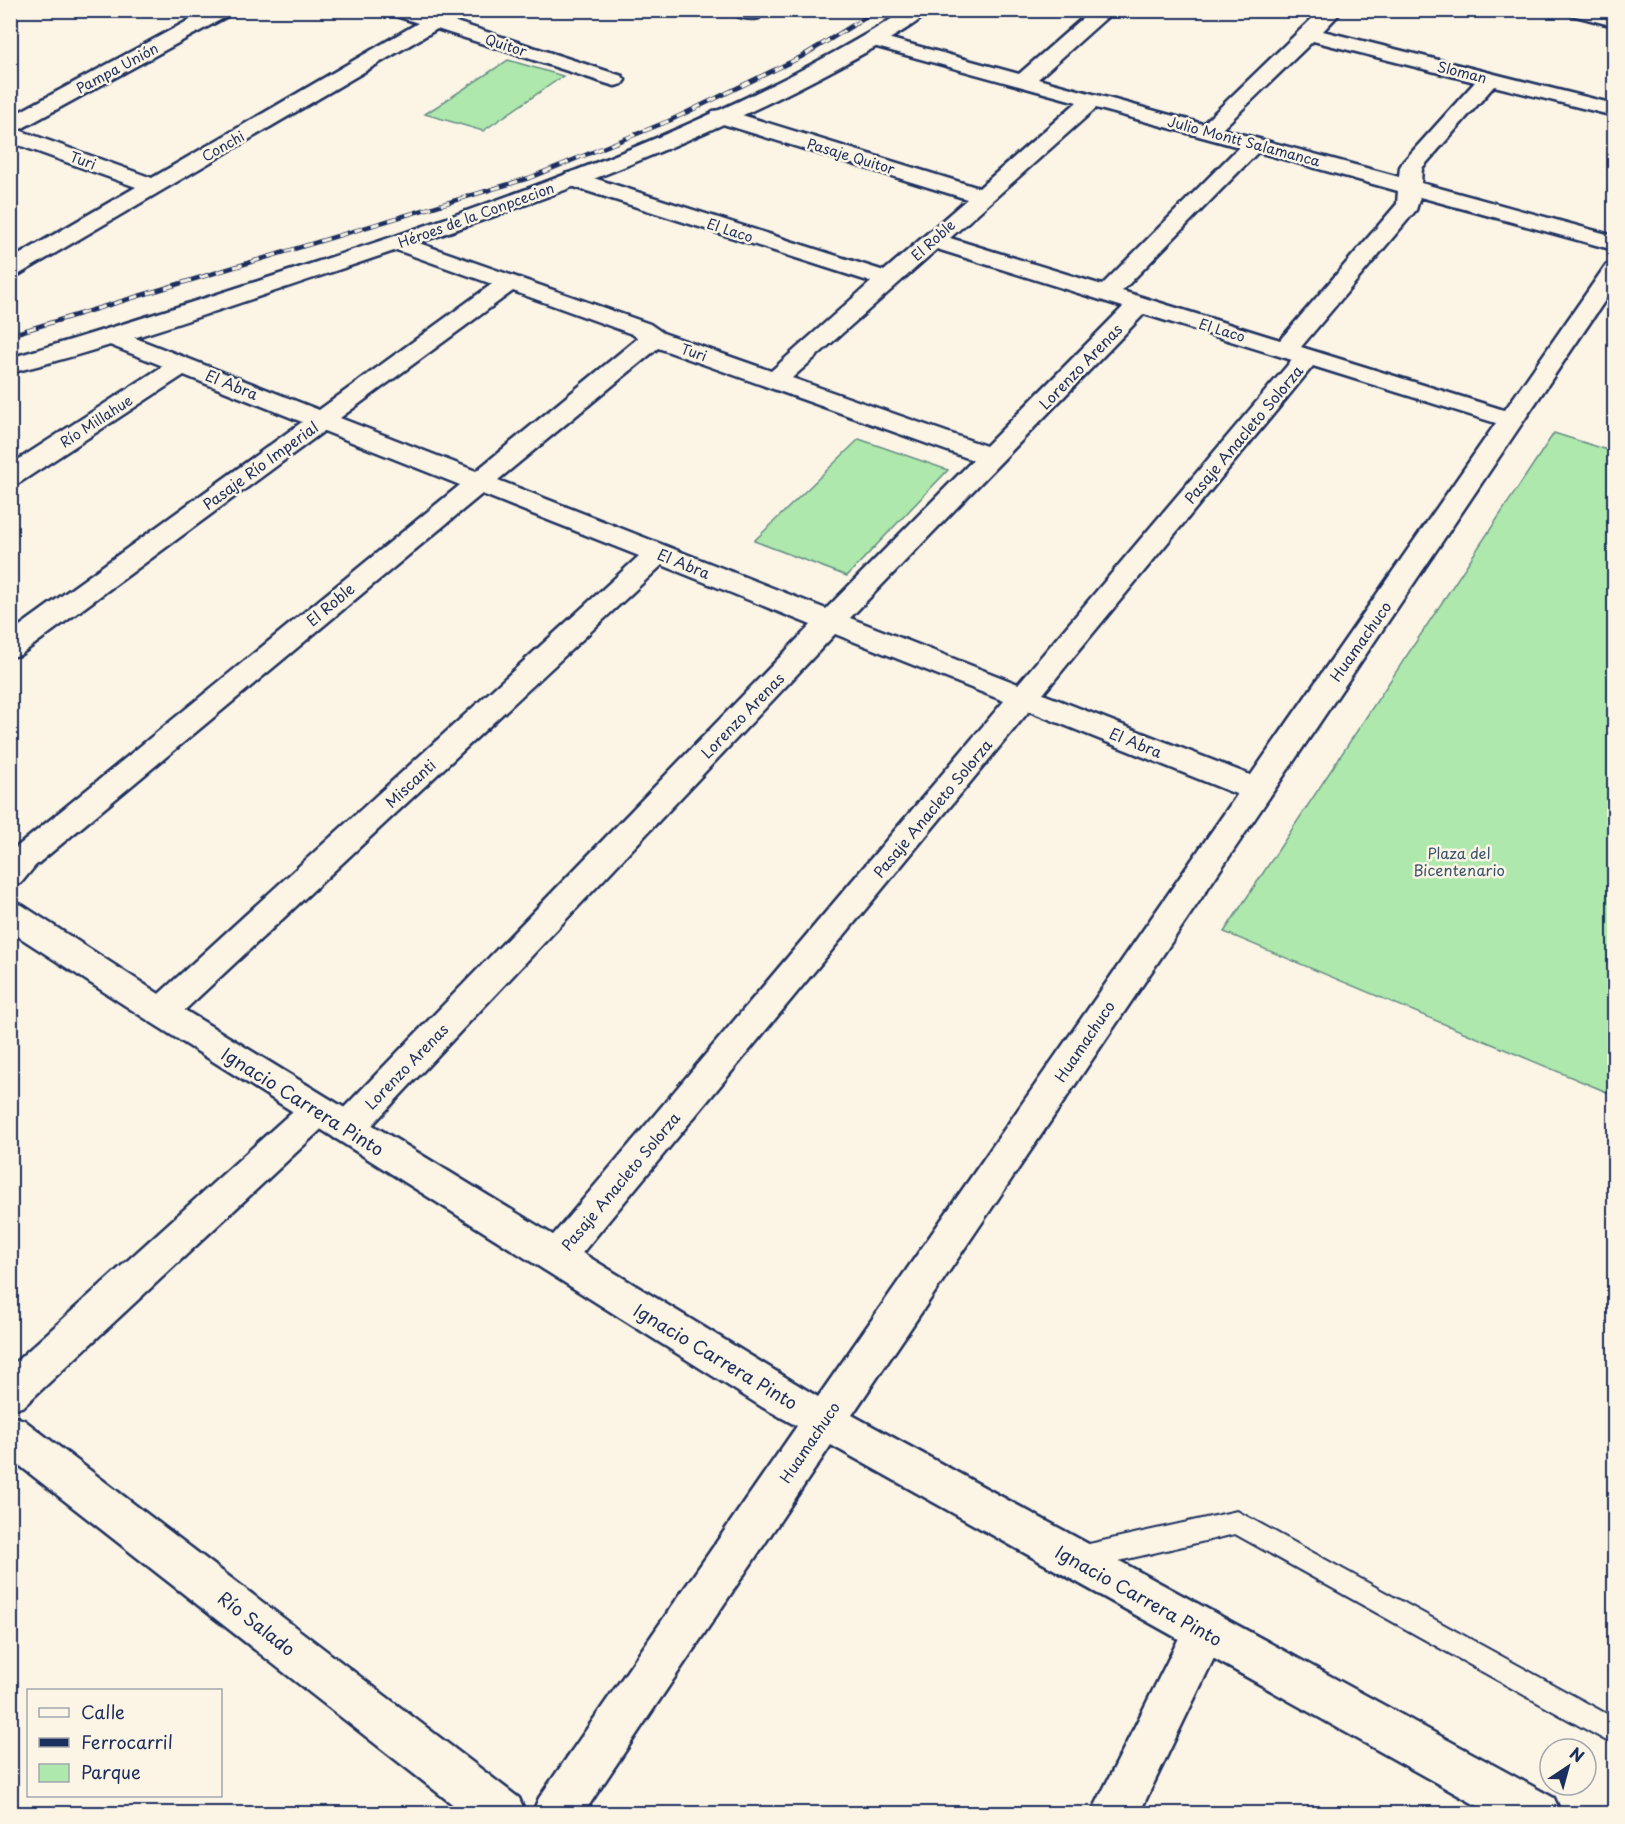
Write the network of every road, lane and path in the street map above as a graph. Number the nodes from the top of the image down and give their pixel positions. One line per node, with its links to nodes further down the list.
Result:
1 (224, 10): 17 (street, Pampa Unión)
2 (397, 10): 8 (street, Quitor)
3 (920, 10): 10 (street, Héroes de la Conpcecion)
4 (1105, 10): 13 (street)
5 (1333, 10): 9 (street)
6 (1575, 10): 7 (street)
7 (1614, 20)
8 (435, 22): 12 (street, Quitor); 22 (street, Conchi)
9 (1309, 34): 11 (street, Sloman); 18 (street)
10 (873, 40): 13 (street, Julio Montt Salamanca); 16 (street, Héroes de la Conpcecion)
11 (1489, 79): 15 (street, Sloman); 23 (street, Pasaje Anacleto Solorza)
12 (615, 80)
13 (1023, 81): 14 (street, Julio Montt Salamanca)
14 (1092, 100): 18 (street, Julio Montt Salamanca); 24 (street, El Roble)
15 (1614, 110)
16 (721, 116): 21 (street, Héroes de la Conpcecion); 24 (street, Pasaje Quitor)
17 (10, 126)
18 (1208, 131): 20 (street, Julio Montt Salamanca)
19 (10, 134): 22 (street, Turi)
20 (1254, 144): 23 (street, Julio Montt Salamanca); 32 (street)
21 (573, 179): 26 (street, Héroes de la Conpcecion); 30 (street, El Laco)
22 (155, 186): 28 (street, Conchi)
23 (1409, 187): 27 (street, Julio Montt Salamanca); 36 (street, Pasaje Anacleto Solorza)
24 (982, 196): 25 (street, El Roble)
25 (933, 240): 30 (street, El Roble); 32 (street, El Laco)
26 (399, 243): 31 (street, Turi); 34 (street, Héroes de la Conpcecion)
27 (1614, 243)
28 (10, 270)
29 (1614, 270): 41 (street, Huamachuco)
30 (888, 280): 39 (street, El Roble)
31 (510, 282): 35 (street, Turi); 40 (street, Pasaje Río Imperial)
32 (1106, 294): 33 (street, El Laco)
33 (1140, 304): 36 (street, El Laco); 42 (street, Lorenzo Arenas)
34 (111, 337): 37 (street, El Abra); 38 (street, Héroes de la Conpcecion)
35 (654, 338): 39 (street, Turi); 44 (street, El Roble)
36 (1296, 353): 41 (street, El Laco); 48 (street, Pasaje Anacleto Solorza)
37 (182, 364): 40 (street, El Abra); 43 (street, Río Millahue)
38 (10, 366)
39 (775, 380): 42 (street, Turi)
40 (321, 420): 44 (street, El Abra); 47 (street, Pasaje Río Imperial)
41 (1511, 420): 49 (street, Huamachuco)
42 (992, 457): 46 (street, Lorenzo Arenas)
43 (10, 477)
44 (478, 481): 45 (street, El Abra); 50 (street, El Roble)
45 (659, 553): 46 (street, El Abra); 52 (street, Miscanti)
46 (831, 621): 48 (street, El Abra); 53 (street, Lorenzo Arenas)
47 (10, 648)
48 (1024, 697): 49 (street, El Abra); 54 (street, Pasaje Anacleto Solorza)
49 (1257, 790): 56 (street, Huamachuco)
50 (10, 875)
51 (10, 914): 52 (street, Ignacio Carrera Pinto)
52 (160, 1012): 53 (street, Ignacio Carrera Pinto)
53 (332, 1119): 54 (street, Ignacio Carrera Pinto); 55 (street, Lorenzo Arenas)
54 (556, 1258): 56 (street, Ignacio Carrera Pinto)
55 (10, 1393)
56 (823, 1421): 58 (street, Ignacio Carrera Pinto); 62 (street, Huamachuco)
57 (10, 1433): 61 (street, Río Salado)
58 (1074, 1559): 59 (street, Ignacio Carrera Pinto); 60 (lane)
59 (1205, 1631): 63 (street); 64 (street, Ignacio Carrera Pinto)
60 (1614, 1732)
61 (503, 1814)
62 (555, 1814)
63 (1114, 1814)
64 (1538, 1814)

